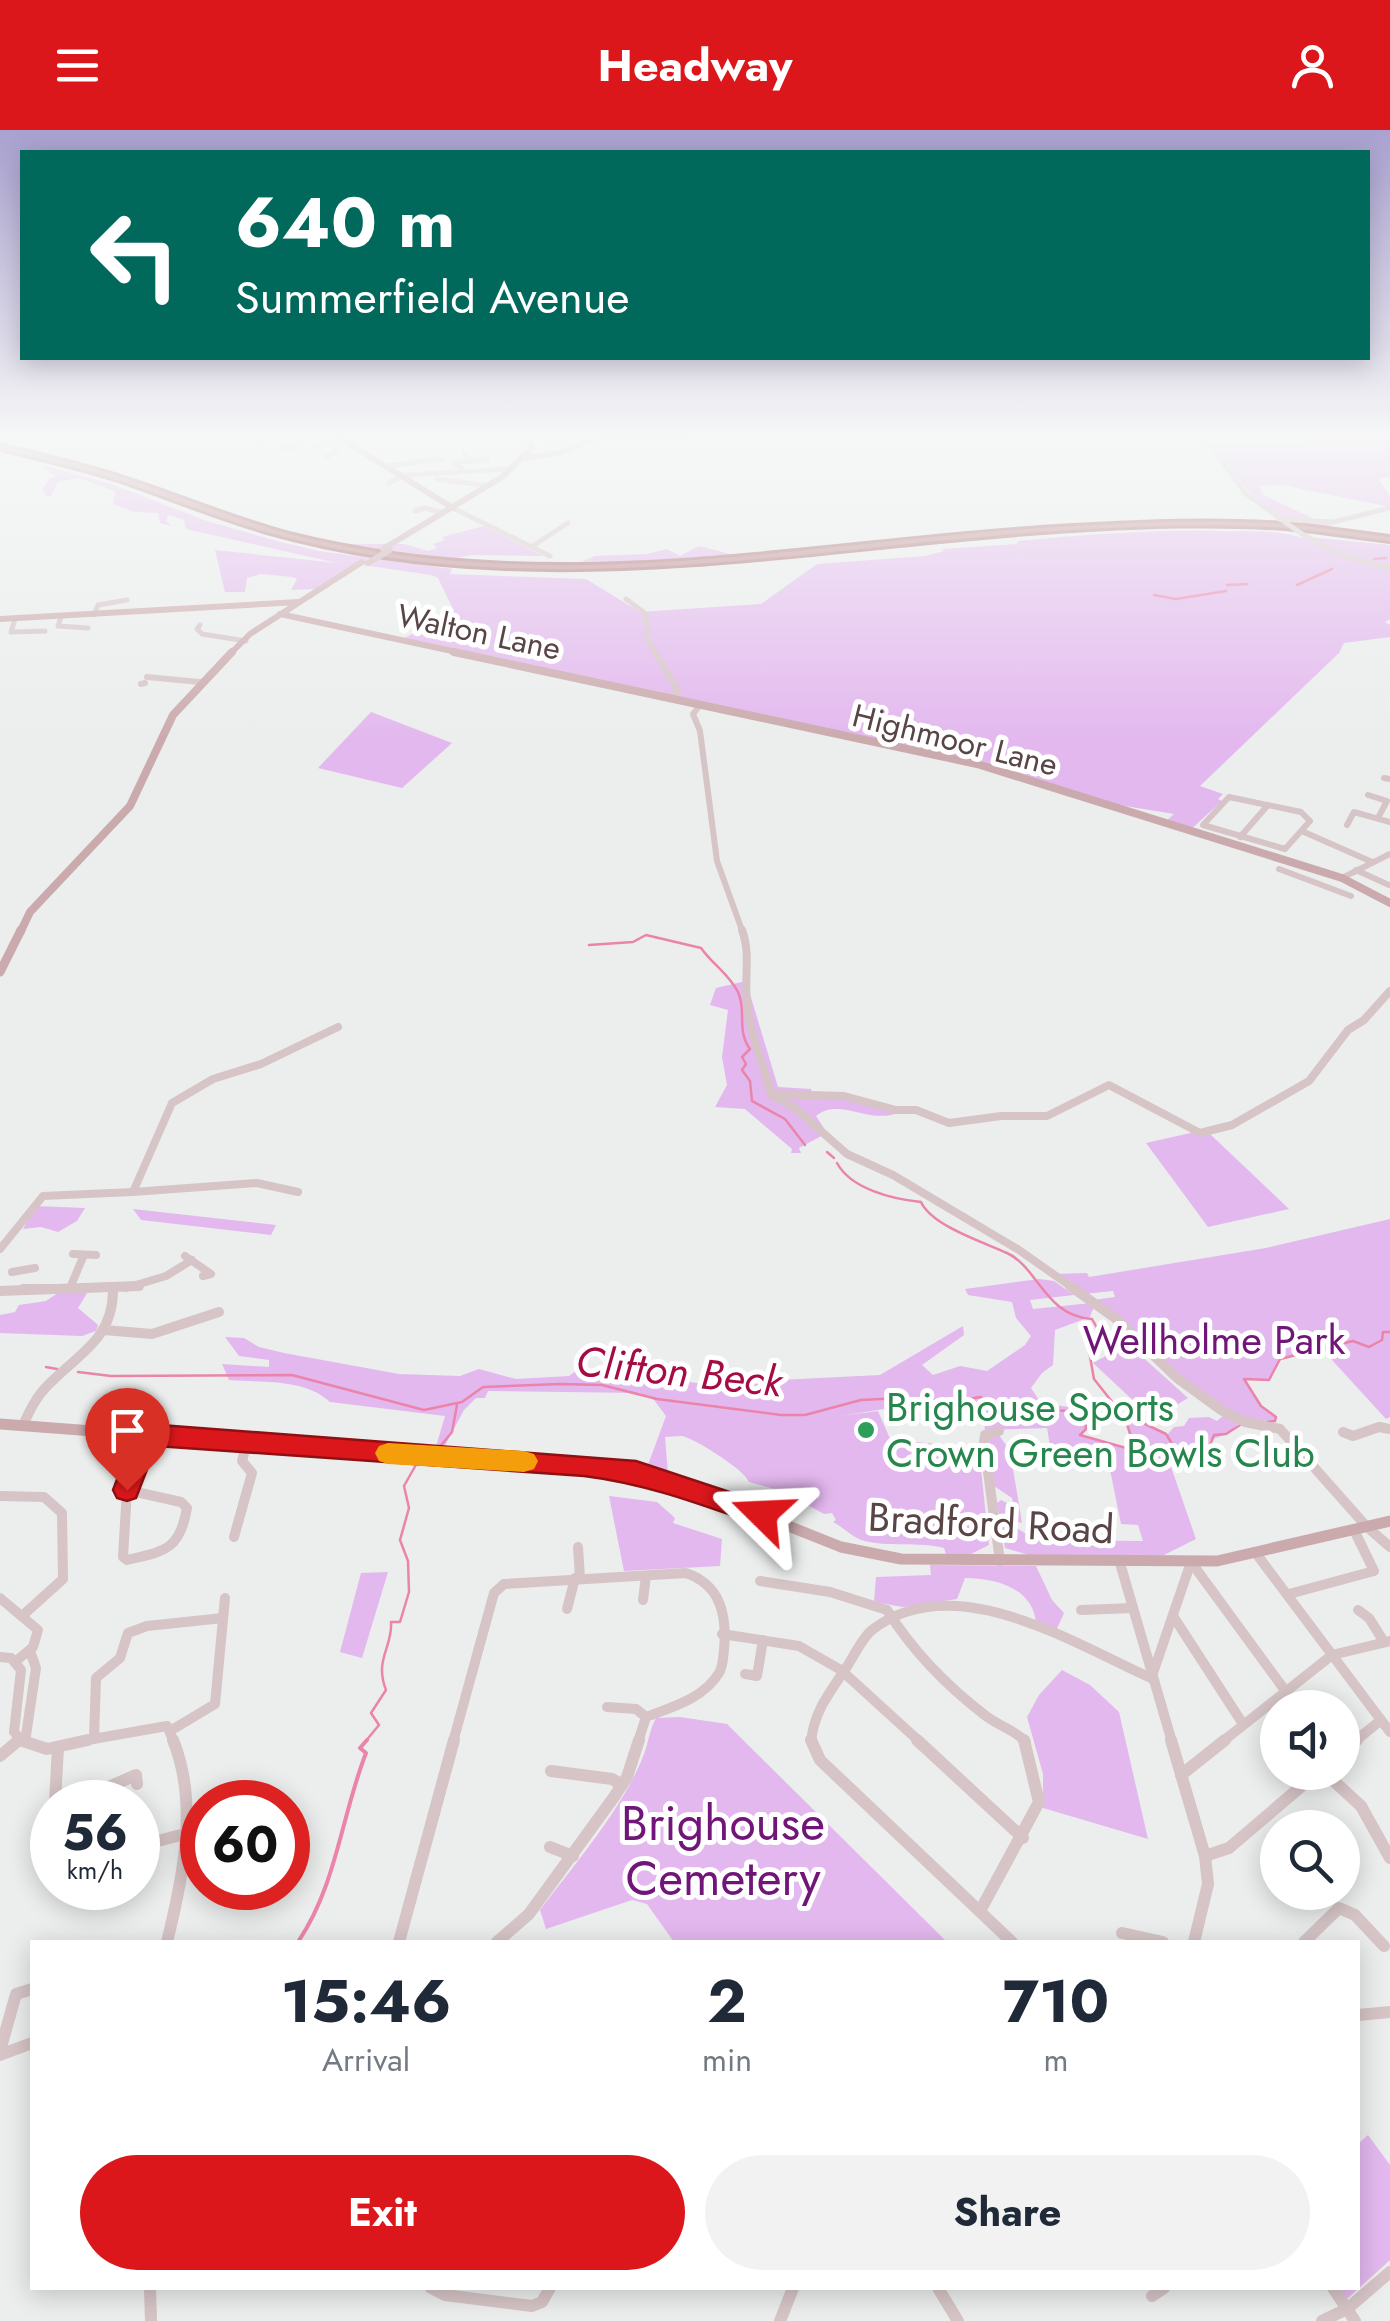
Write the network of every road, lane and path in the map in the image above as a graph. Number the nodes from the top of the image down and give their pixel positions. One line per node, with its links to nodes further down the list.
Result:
1 (278, 537): 17 (highway)
2 (295, 537): 14 (highway)
3 (405, 537): 23 (main road, bridge)
4 (509, 537): 11 (street)
5 (549, 537): 11 (street)
6 (1024, 537): 10 (highway)
7 (1308, 537): 18 (street, bridge)
8 (1354, 537): 9 (highway)
9 (1390, 541)
10 (932, 544): 12 (highway); 14 (highway); 15 (highway); 17 (highway)
11 (528, 547): 13 (street)
12 (812, 548)
13 (550, 556)
14 (407, 558): 16 (highway)
15 (812, 562)
16 (566, 563)
17 (454, 566): 19 (highway)
18 (1390, 568)
19 (591, 576)
20 (626, 599): 36 (street)
21 (128, 600): 24 (street)
22 (237, 602): 23 (main road); 24 (main road); 25 (street)
23 (301, 603): 26 (main road)
24 (94, 615): 27 (main road)
25 (233, 615)
26 (282, 616): 33 (main road); 33 (main road); 36 (main road, Walton Lane)
27 (60, 617): 29 (main road); 31 (street)
28 (0, 619): 29 (main road)
29 (14, 619): 32 (street)
30 (200, 625): 33 (street)
31 (88, 628)
32 (45, 632)
33 (244, 641): 35 (main road)
34 (147, 680): 35 (street)
35 (200, 682): 54 (main road)
36 (670, 698): 37 (main road, Highmoor Lane)
37 (700, 705): 48 (main road, Highmoor Lane); 57 (street)
38 (1370, 794): 40 (street)
39 (1268, 806): 43 (street); 44 (street); 44 (street)
40 (1378, 818): 41 (street); 42 (street)
41 (1390, 822)
42 (1347, 825)
43 (1304, 832): 44 (street); 46 (street)
44 (1240, 837)
45 (1390, 854): 46 (street)
46 (1372, 862): 49 (street)
47 (1279, 869): 48 (street)
48 (1298, 870): 50 (main road, Highmoor Lane); 52 (street)
49 (1356, 870): 50 (street); 51 (street)
50 (1342, 878): 53 (main road, Highmoor Lane)
51 (1389, 885)
52 (1352, 896)
53 (1390, 903)
54 (0, 972)
55 (1390, 991): 57 (street)
56 (338, 1027): 58 (street)
57 (769, 1090): 81 (street)
58 (133, 1192): 59 (street); 60 (street)
59 (298, 1192)
60 (0, 1249)
61 (96, 1255): 65 (street)
62 (23, 1270): 64 (street)
63 (210, 1274): 67 (street)
64 (21, 1288): 65 (street); 66 (street)
65 (70, 1288): 67 (street)
66 (0, 1291)
67 (113, 1292): 69 (street)
68 (213, 1315): 69 (street)
69 (104, 1330): 71 (street)
70 (0, 1424): 71 (main road, Bradford Road)
71 (23, 1425): 75 (main road, Bradford Road)
72 (1390, 1429): 74 (street)
73 (999, 1431): 87 (street)
74 (1343, 1432)
75 (147, 1435): 76 (main road, Bradford Road); 77 (street)
76 (247, 1442): 79 (main road, Bradford Road); 82 (street)
77 (127, 1490): 77 (street)
78 (0, 1496): 101 (street)
79 (762, 1514): 83 (street); 87 (main road, Bradford Road)
80 (1390, 1521): 81 (main road, Bradford Road)
81 (1360, 1528): 84 (street); 86 (main road, Bradford Road); 93 (street)
82 (234, 1536)
83 (766, 1538)
84 (1390, 1547)
85 (578, 1548): 91 (street)
86 (1255, 1552): 88 (main road, Bradford Road); 93 (street)
87 (1000, 1561): 89 (main road, Bradford Road)
88 (1191, 1562): 89 (main road, Bradford Road); 103 (street); 115 (street)
89 (1120, 1563): 97 (street)
90 (646, 1576): 91 (street); 96 (street); 105 (street)
91 (577, 1578): 98 (street); 143 (street)
92 (760, 1581): 102 (street)
93 (1289, 1594): 109 (street)
94 (0, 1598): 101 (street)
95 (226, 1598): 104 (street)
96 (643, 1600)
97 (1133, 1608): 99 (street); 114 (street)
98 (567, 1609)
99 (1081, 1610)
100 (1358, 1610): 107 (street)
101 (22, 1616): 108 (street)
102 (892, 1616): 112 (street); 114 (street); 134 (street)
103 (1173, 1616): 114 (street); 119 (street)
104 (222, 1618): 120 (street); 123 (street)
105 (722, 1634): 106 (street); 117 (street)
106 (763, 1640): 112 (street); 113 (street)
107 (1388, 1642): 109 (street)
108 (30, 1651): 111 (street); 124 (street)
109 (1332, 1654): 115 (street); 118 (street)
110 (0, 1658): 111 (street)
111 (16, 1661): 124 (street)
112 (841, 1670): 134 (street); 140 (street)
113 (745, 1674)
114 (1153, 1678): 128 (street)
115 (1284, 1689): 119 (street)
116 (607, 1706): 117 (street)
117 (646, 1716): 131 (street)
118 (1381, 1720): 121 (street); 122 (street)
119 (1243, 1724): 128 (street)
120 (170, 1731): 123 (street); 130 (street)
121 (1390, 1732)
122 (1360, 1737)
123 (94, 1739): 125 (street)
124 (22, 1742): 125 (street); 126 (street)
125 (58, 1747): 129 (street)
126 (0, 1756)
127 (551, 1771): 131 (street)
128 (1181, 1774): 137 (street)
129 (56, 1780)
130 (181, 1780)
131 (622, 1785): 136 (street)
132 (1299, 1790): 137 (street)
133 (1342, 1790): 138 (street)
134 (1023, 1838): 140 (street)
135 (550, 1847): 136 (street)
136 (573, 1856): 144 (street)
137 (1205, 1856): 147 (street)
138 (1390, 1858)
139 (180, 1885): 142 (street)
140 (980, 1912): 145 (street)
141 (1122, 1933): 146 (street)
142 (167, 1940)
143 (400, 1940)
144 (500, 1940)
145 (1010, 1940)
146 (1154, 1940)
147 (1194, 1940)
148 (1306, 1940): 149 (street)
149 (1384, 1946)
150 (30, 1990): 154 (street)
151 (1390, 2012): 152 (street)
152 (1360, 2015)
153 (30, 2044): 154 (street)
154 (0, 2052)
155 (1390, 2272): 162 (street)
156 (150, 2290): 163 (street)
157 (436, 2290): 158 (street)
158 (549, 2290)
159 (792, 2290): 164 (street)
160 (939, 2290): 165 (street)
161 (1334, 2290): 162 (street)
162 (1351, 2315): 166 (street)
163 (151, 2321)
164 (780, 2321)
165 (958, 2321)
166 (1322, 2321)

